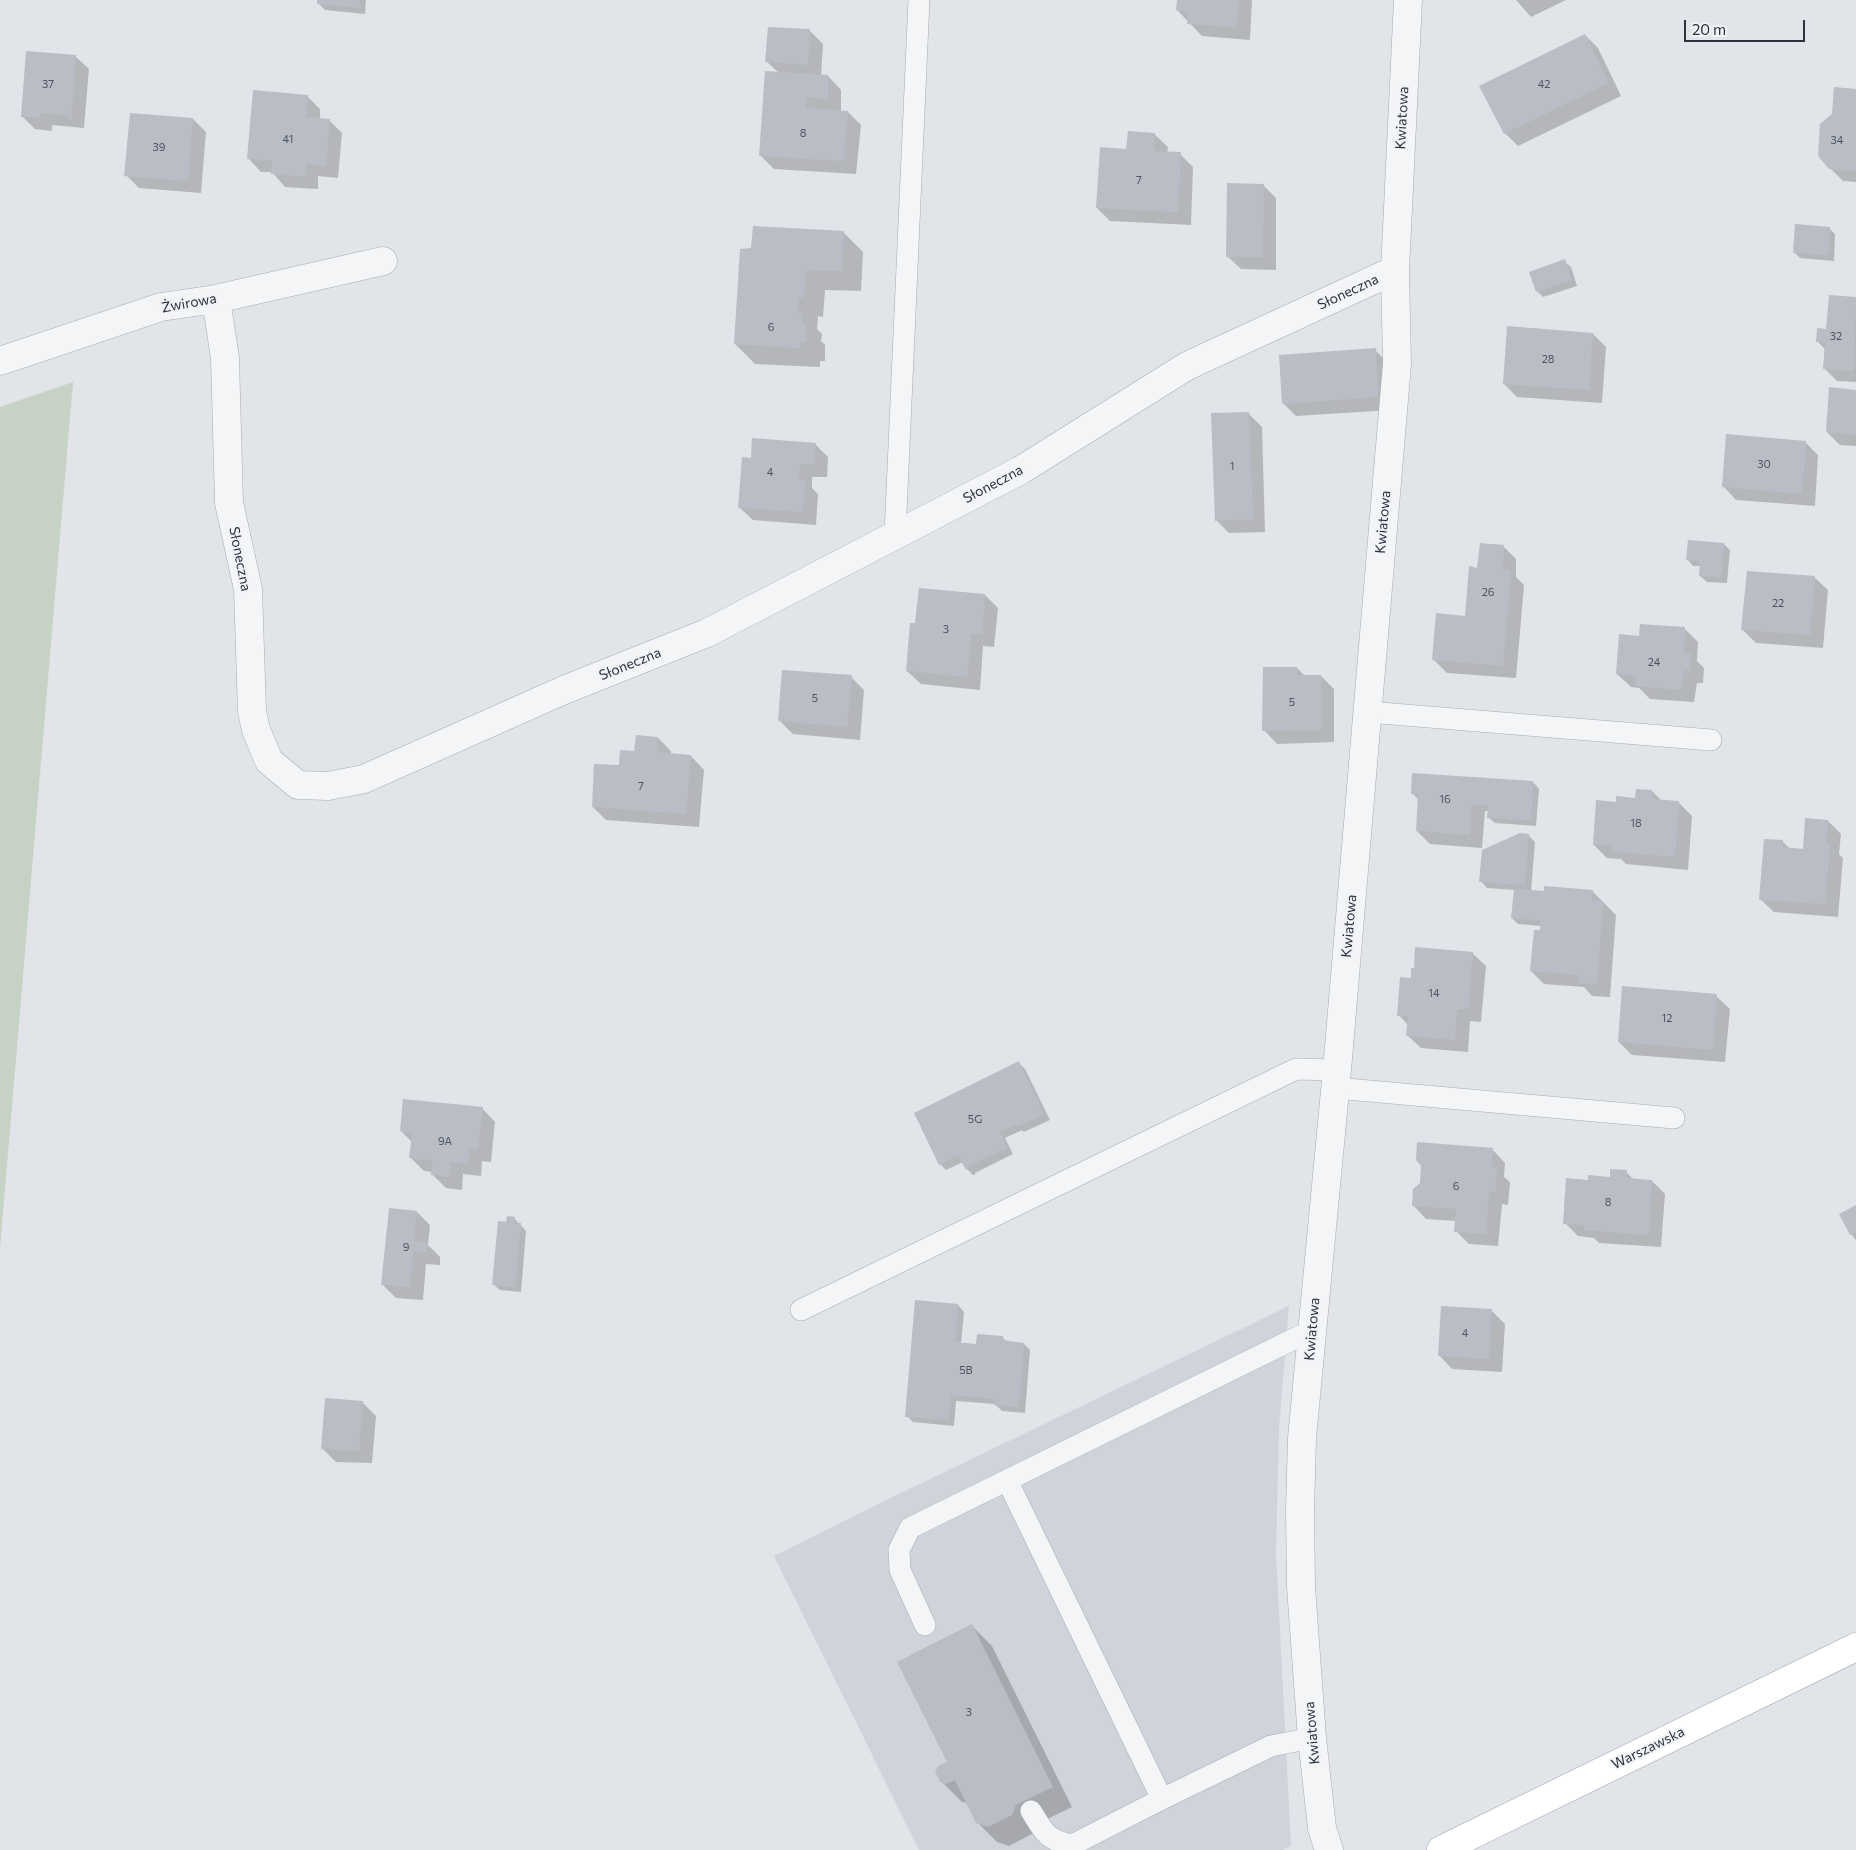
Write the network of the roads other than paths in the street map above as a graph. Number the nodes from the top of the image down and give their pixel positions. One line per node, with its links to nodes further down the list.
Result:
1 (919, 0): 7 (lane)
2 (1408, 0): 4 (street, Kwiatowa)
3 (383, 261): 5 (street, Żwirowa)
4 (1395, 270): 7 (street, Słoneczna); 8 (street, Kwiatowa)
5 (216, 299): 6 (street, Żwirowa); 7 (street, Słoneczna)
6 (0, 361)
7 (894, 535)
8 (1368, 712): 9 (lane); 10 (street, Kwiatowa)
9 (1711, 740)
10 (1336, 1079): 11 (lane); 12 (lane); 13 (street, Kwiatowa)
11 (1674, 1118)
12 (801, 1310)
13 (1312, 1330): 14 (lane); 17 (street, Kwiatowa)
14 (1007, 1480): 15 (lane); 18 (lane)
15 (925, 1625)
16 (1856, 1647): 21 (main road, Warszawska)
17 (1312, 1738): 18 (lane); 20 (street, Kwiatowa)
18 (1162, 1799): 19 (lane)
19 (1031, 1811)
20 (1329, 1850)
21 (1440, 1850)

